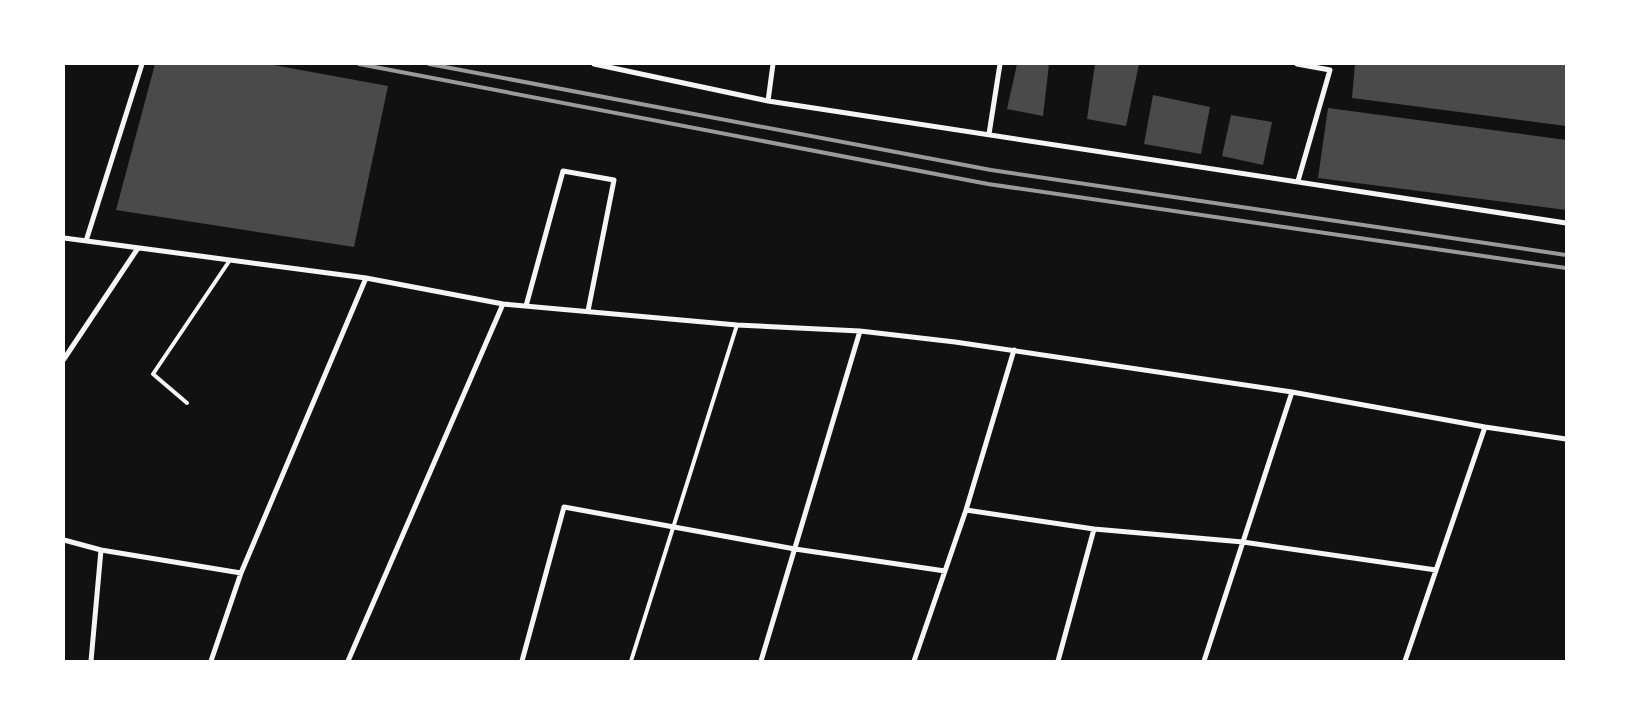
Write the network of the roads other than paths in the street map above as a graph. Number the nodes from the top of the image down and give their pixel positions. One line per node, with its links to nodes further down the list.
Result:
1 (142, 64): 13 (street)
2 (594, 64): 8 (street)
3 (773, 64): 8 (street)
4 (1000, 64): 9 (street)
5 (1296, 64): 7 (street)
6 (1332, 64): 7 (street)
7 (1330, 70): 10 (street)
8 (768, 101): 9 (street)
9 (989, 134): 10 (street)
10 (1298, 181): 11 (street)
11 (1566, 223)
12 (64, 238): 13 (street)
13 (86, 242): 14 (street)
14 (138, 248): 15 (street); 23 (street)
15 (230, 260): 16 (street); 25 (lane)
16 (366, 278): 17 (street); 37 (street)
17 (503, 304): 18 (street); 40 (street)
18 (526, 306): 19 (street); 19 (street)
19 (588, 311): 20 (street)
20 (737, 325): 21 (street); 29 (lane)
21 (860, 330): 22 (street); 33 (street)
22 (1014, 350): 24 (street); 28 (street)
23 (64, 359)
24 (1292, 392): 26 (street); 32 (street)
25 (187, 403)
26 (1485, 427): 27 (street); 35 (street)
27 (1566, 439)
28 (966, 510): 30 (street); 36 (street)
29 (673, 527): 33 (street); 41 (street); 42 (lane)
30 (1094, 529): 32 (street); 45 (street)
31 (64, 540): 34 (street)
32 (1243, 542): 35 (street); 46 (street)
33 (794, 549): 36 (street); 43 (street)
34 (101, 550): 37 (street); 38 (street)
35 (1436, 570): 47 (street)
36 (945, 571): 44 (street)
37 (241, 574): 39 (street)
38 (91, 661)
39 (211, 661)
40 (348, 661)
41 (522, 661)
42 (631, 661)
43 (761, 661)
44 (914, 661)
45 (1058, 661)
46 (1204, 661)
47 (1405, 661)

